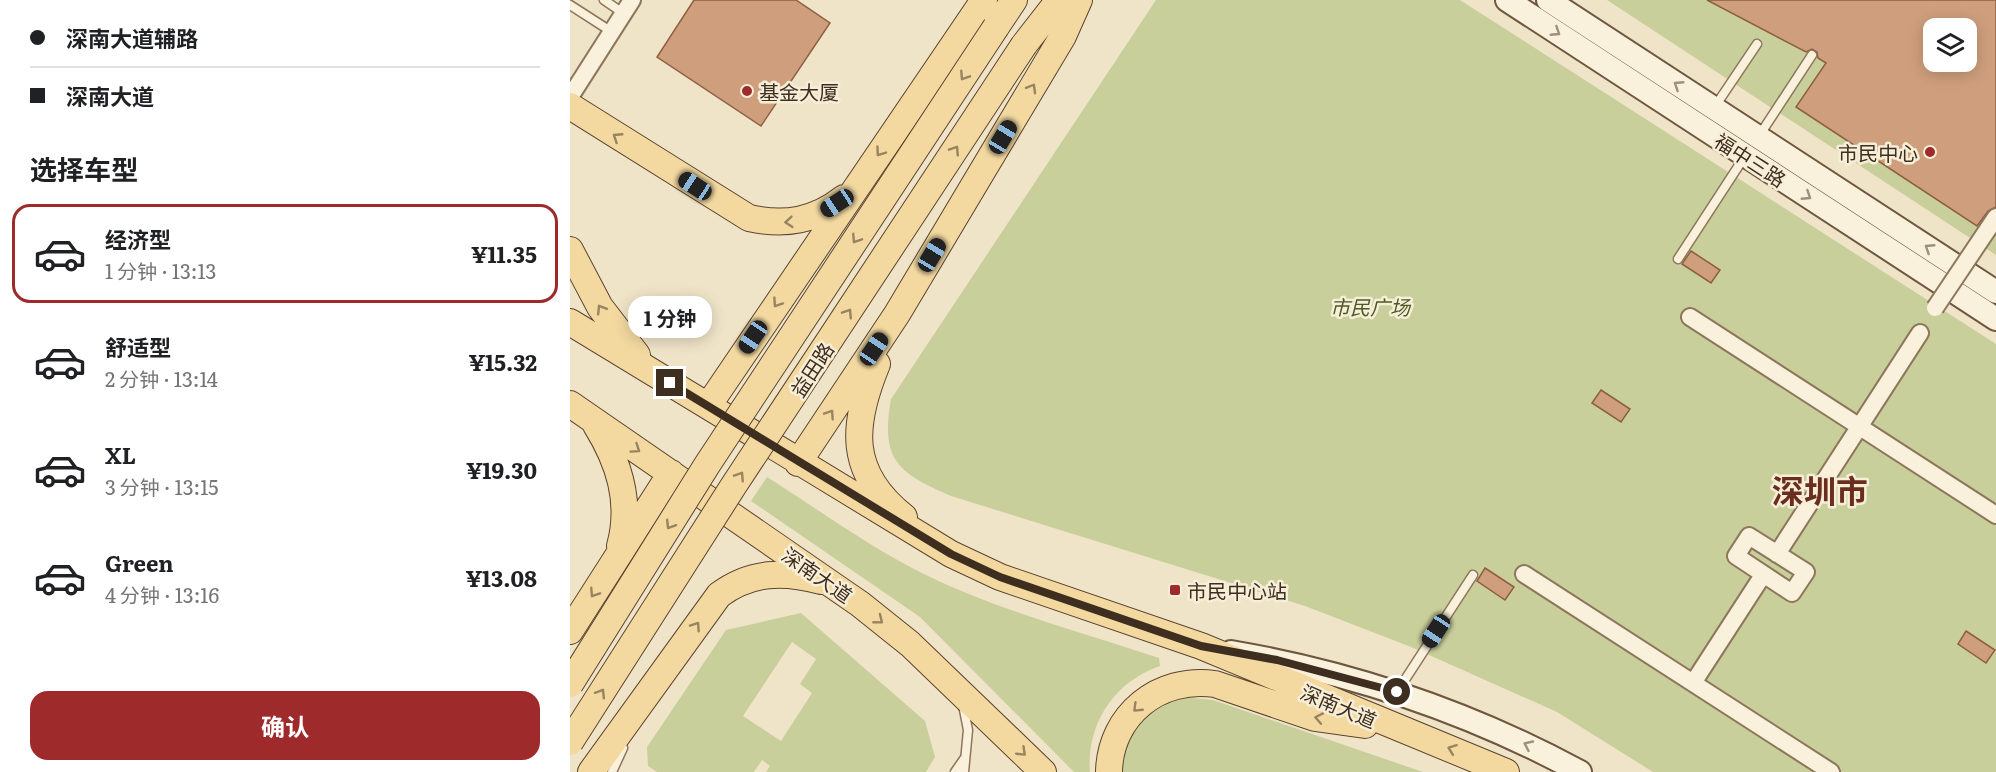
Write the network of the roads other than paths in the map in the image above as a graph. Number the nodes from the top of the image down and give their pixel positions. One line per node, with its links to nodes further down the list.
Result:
1 (604, 0): 9 (lane)
2 (984, 0): 18 (main road, one-way to 18)
3 (1014, 0): 48 (main road, 益田路, one-way to 48, bridge)
4 (1059, 0): 52 (main road, 益田路, one-way to 4, bridge)
5 (1079, 0): 24 (main road, one-way to 5)
6 (1507, 0): 17 (street, 福中三路, one-way to 17)
7 (1548, 0): 15 (street, 福中三路, one-way to 7)
8 (570, 5): 10 (lane)
9 (628, 6): 10 (street)
10 (612, 32): 13 (street)
11 (1757, 44): 15 (lane)
12 (1812, 55): 16 (lane)
13 (570, 96)
14 (570, 106): 18 (main road, one-way to 14)
15 (1714, 108): 16 (street, 福中三路)
16 (1758, 137): 17 (lane); 22 (street, 福中三路, one-way to 16)
17 (1746, 156): 21 (lane); 26 (street, 福中三路, one-way to 26)
18 (857, 185): 31 (main road, one-way to 31)
19 (1992, 223): 23 (street, bridge)
20 (570, 250): 29 (main road, one-way to 20)
21 (1678, 259)
22 (1996, 292)
23 (1935, 308)
24 (897, 314): 34 (main road, one-way to 24); 37 (main road)
25 (1690, 317): 33 (street)
26 (1996, 319)
27 (570, 322): 29 (main road, 深南大道)
28 (1920, 333): 33 (street)
29 (651, 371): 31 (main road, 深南大道)
30 (570, 404): 32 (main road, 深南大道)
31 (708, 406): 34 (main road, 深南大道)
32 (592, 419): 35 (main road, 深南大道, one-way to 35); 39 (main road)
33 (1859, 427): 36 (street); 38 (street)
34 (798, 463): 37 (main road, 深南大道)
35 (671, 473): 39 (main road); 43 (main road, 深南大道)
36 (1996, 515)
37 (951, 554): 45 (main road, 深南大道)
38 (1777, 554): 41 (street); 41 (street)
39 (616, 560): 44 (main road, one-way to 44)
40 (1524, 574): 47 (street)
41 (1763, 574): 47 (street)
42 (1473, 575): 50 (lane)
43 (833, 584): 46 (main road, one-way to 43); 49 (main road, 深南大道, one-way to 49)
44 (570, 631)
45 (1201, 646): 50 (street); 51 (main road, 深南大道)
46 (664, 675): 54 (main road); 55 (lane)
47 (1693, 683): 62 (street)
48 (570, 684)
49 (956, 688): 53 (lane); 58 (main road, 深南大道, one-way to 58)
50 (1397, 692): 61 (street, one-way to 50)
51 (1398, 729): 59 (main road, one-way to 59); 60 (main road, 深南大道, one-way to 51)
52 (570, 742)
53 (967, 754): 56 (lane); 57 (lane)
54 (591, 772)
55 (612, 772)
56 (955, 772)
57 (964, 772)
58 (1043, 772)
59 (1109, 772)
60 (1506, 772)
61 (1580, 772)
62 (1831, 772)

